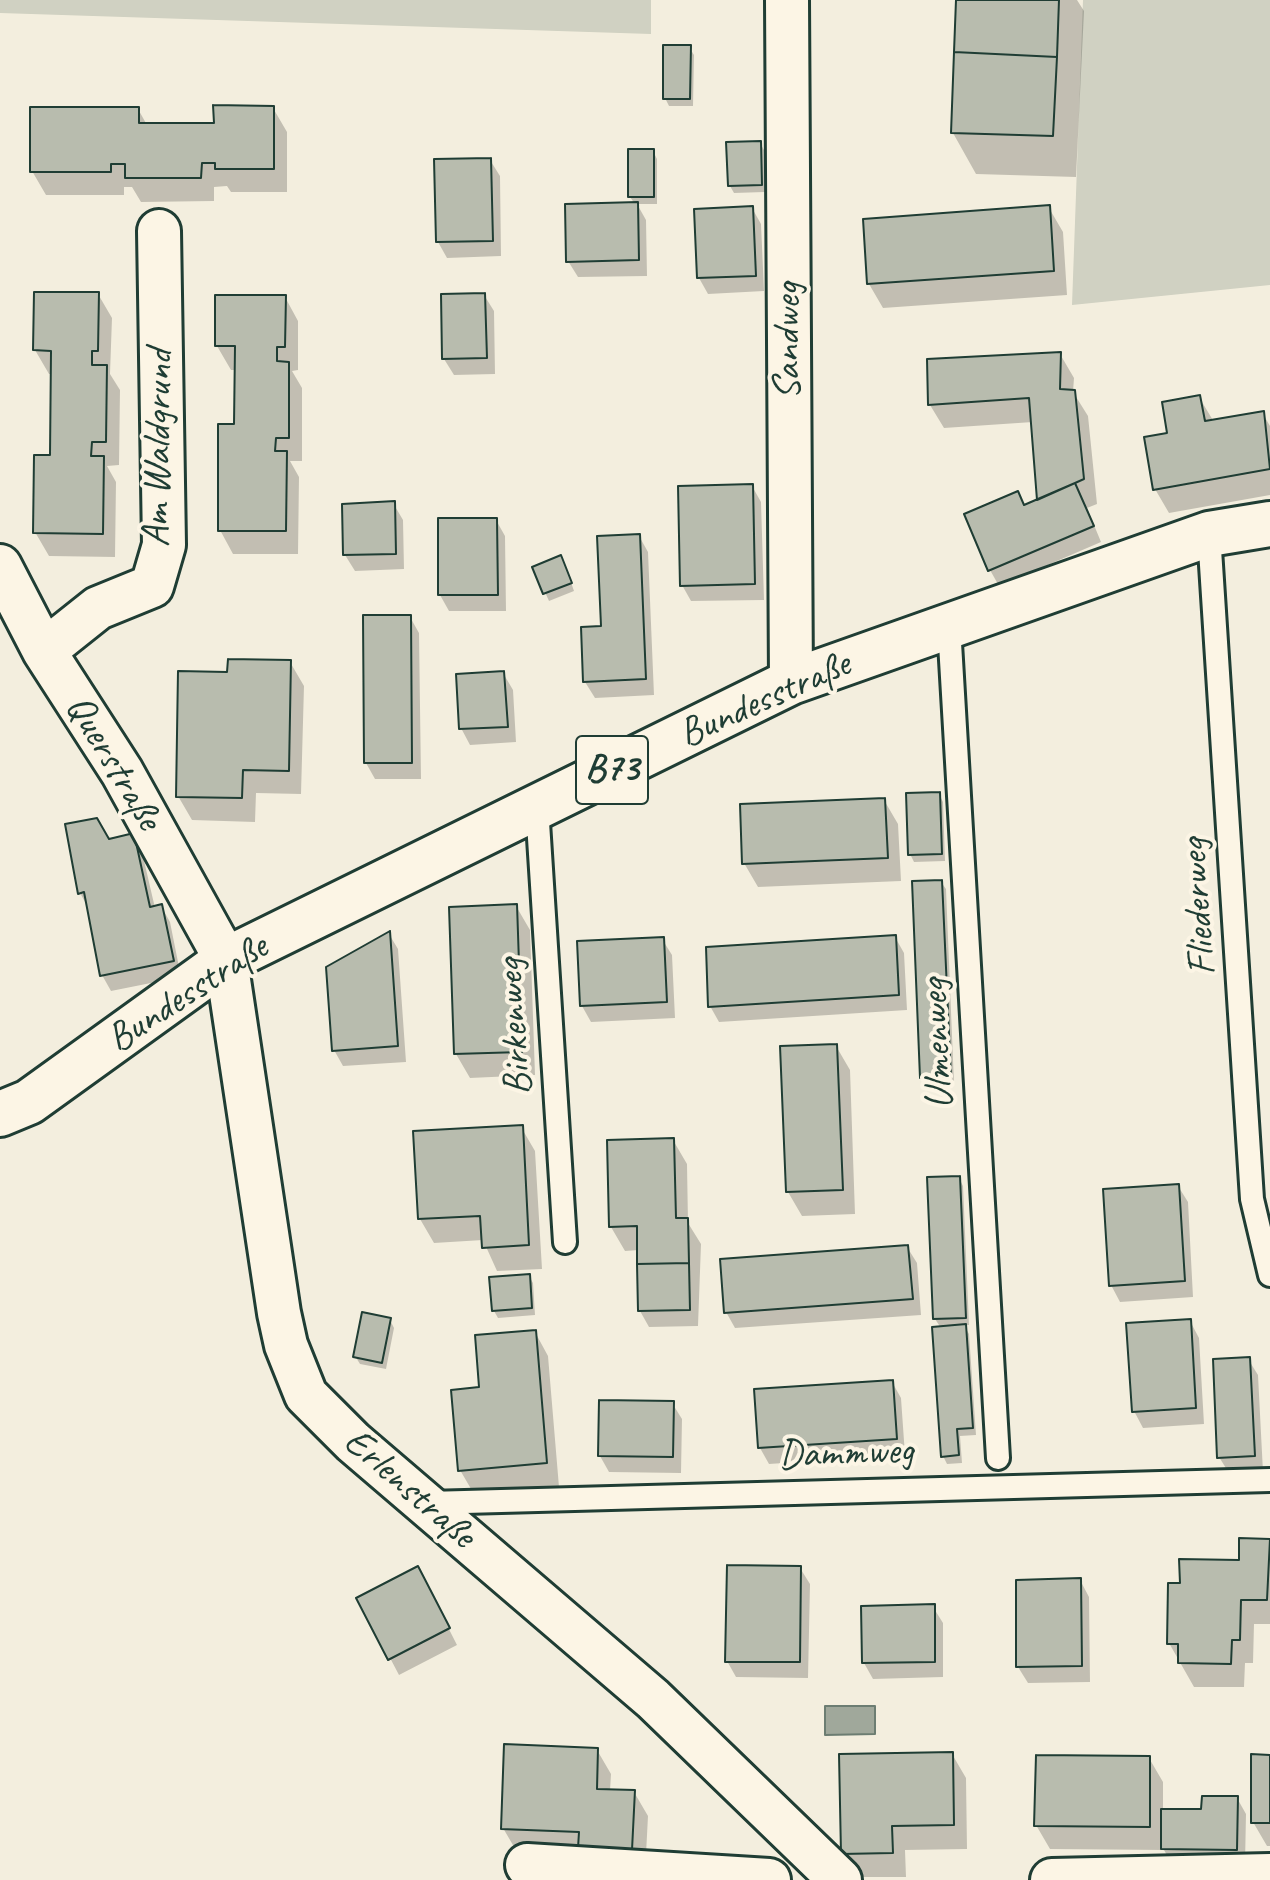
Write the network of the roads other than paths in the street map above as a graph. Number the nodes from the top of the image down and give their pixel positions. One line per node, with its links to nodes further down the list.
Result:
1 (787, 0): 8 (street, Sandweg)
2 (159, 231): 7 (street, Am Waldgrund)
3 (1270, 524): 4 (main road, Bundesstraße / B73)
4 (1209, 534): 6 (main road, Bundesstraße / B73); 13 (lane, Fliederweg)
5 (0, 566): 7 (street, Querstraße)
6 (949, 626): 8 (main road, Bundesstraße / B73); 14 (lane, Ulmenweg)
7 (44, 651): 10 (street, Querstraße)
8 (791, 682): 9 (main road, Bundesstraße / B73)
9 (537, 807): 10 (main road, Bundesstraße / B73); 12 (lane, Birkenweg)
10 (226, 960): 11 (main road, Bundesstraße / B73); 16 (street, Erlenstraße)
11 (0, 1114)
12 (565, 1242)
13 (1270, 1275)
14 (998, 1458)
15 (1270, 1480): 16 (lane, Dammweg)
16 (425, 1503): 20 (street, Erlenstraße)
17 (527, 1865): 19 (street)
18 (1270, 1875): 21 (street)
19 (769, 1880)
20 (840, 1880)
21 (1052, 1880)

